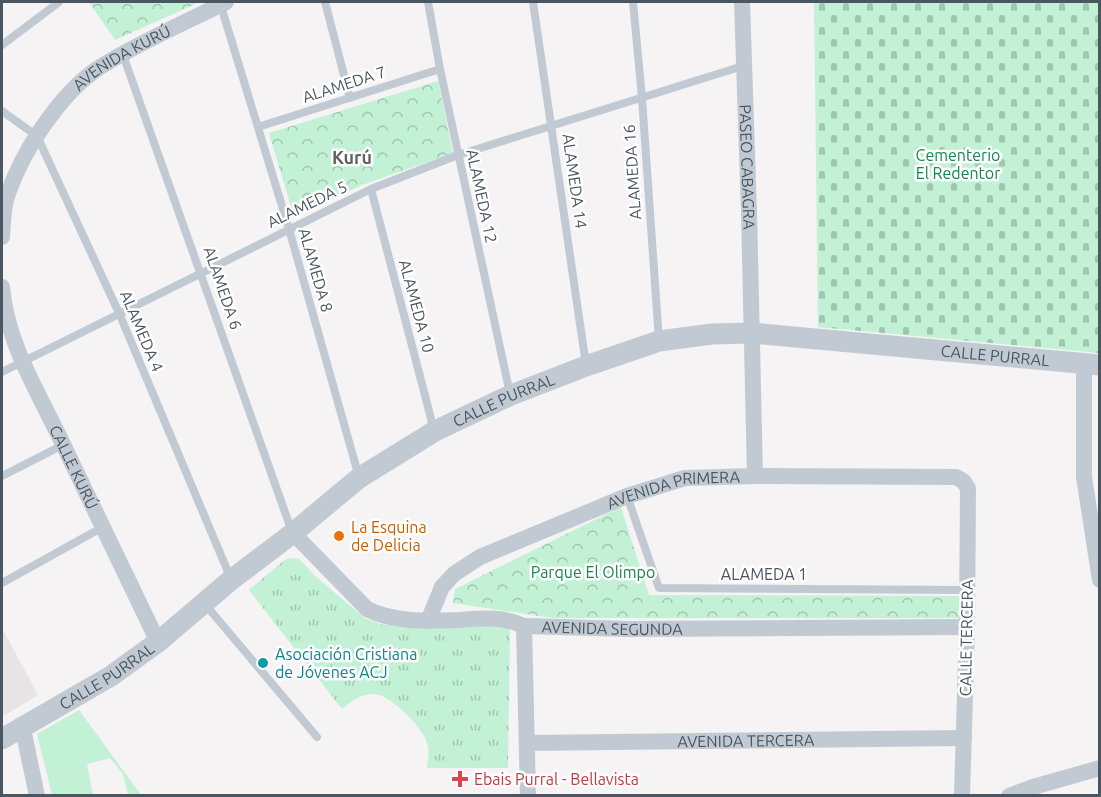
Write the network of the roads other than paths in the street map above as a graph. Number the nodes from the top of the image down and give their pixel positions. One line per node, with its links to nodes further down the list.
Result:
1 (59, 2): 8 (lane)
2 (222, 2): 9 (street, AVENIDA KURÚ); 16 (lane, ALAMEDA 8)
3 (325, 2): 12 (lane)
4 (428, 2): 11 (lane, ALAMEDA 12)
5 (533, 2): 15 (lane, ALAMEDA 14)
6 (633, 2): 13 (lane, ALAMEDA 16)
7 (741, 2): 10 (street, PASEO CABAGRA)
8 (2, 45)
9 (123, 55): 17 (street, AVENIDA KURÚ); 23 (lane, ALAMEDA 6)
10 (743, 66): 13 (lane, ALAMEDA 5); 26 (street, PASEO CABAGRA)
11 (440, 69): 12 (lane, ALAMEDA 7); 18 (lane, ALAMEDA 12)
12 (350, 98): 16 (lane, ALAMEDA 7)
13 (642, 98): 15 (lane, ALAMEDA 5); 27 (lane, ALAMEDA 16)
14 (2, 111): 17 (lane, ALAMEDA 4)
15 (552, 126): 18 (lane, ALAMEDA 5); 30 (lane, ALAMEDA 14)
16 (258, 127): 21 (lane, ALAMEDA 8)
17 (37, 136): 20 (street); 25 (lane, ALAMEDA 4)
18 (458, 155): 19 (lane, ALAMEDA 5); 32 (lane, ALAMEDA 12)
19 (371, 189): 21 (lane, ALAMEDA 5); 33 (lane, ALAMEDA 10)
20 (4, 208): 22 (street)
21 (289, 229): 23 (lane, ALAMEDA 5); 37 (lane, ALAMEDA 8)
22 (2, 237)
23 (202, 273): 25 (lane, ALAMEDA 5); 41 (lane, ALAMEDA 6)
24 (2, 287): 28 (street, CALLE KURÚ)
25 (119, 314): 28 (lane, ALAMEDA 5); 43 (lane, ALAMEDA 4)
26 (752, 333): 27 (street, CALLE PURRAL); 29 (street, CALLE PURRAL); 36 (street, PASEO CABAGRA)
27 (659, 341): 30 (street, CALLE PURRAL)
28 (21, 363): 31 (lane, ALAMEDA 5); 34 (street, CALLE KURÚ)
29 (1092, 364): 42 (street)
30 (586, 366): 32 (street, CALLE PURRAL)
31 (2, 372)
32 (511, 395): 33 (street, CALLE PURRAL)
33 (435, 431): 37 (street, CALLE PURRAL)
34 (63, 445): 35 (lane); 40 (street, CALLE KURÚ)
35 (2, 476)
36 (755, 476): 38 (street, AVENIDA PRIMERA); 39 (street, AVENIDA PRIMERA)
37 (359, 478): 41 (street, CALLE PURRAL)
38 (963, 481): 45 (street, CALLE TERCERA)
39 (627, 496): 45 (lane, ALAMEDA 1); 47 (street, AVENIDA PRIMERA)
40 (103, 527): 44 (lane); 50 (street, CALLE KURÚ)
41 (292, 533): 43 (street, CALLE PURRAL); 47 (street, AVENIDA SEGUNDA)
42 (1100, 579)
43 (231, 580): 46 (street, CALLE PURRAL)
44 (2, 583)
45 (968, 590): 49 (street, CALLE TERCERA)
46 (204, 603): 50 (street, CALLE PURRAL); 52 (lane)
47 (428, 621): 48 (street, AVENIDA SEGUNDA)
48 (524, 626): 49 (street, AVENIDA SEGUNDA); 55 (street)
49 (967, 627): 53 (street, CALLE TERCERA)
50 (158, 642): 51 (street, CALLE PURRAL)
51 (23, 729): 54 (street, CALLE PURRAL); 58 (street)
52 (316, 737)
53 (964, 738): 55 (street, AVENIDA TERCERA); 60 (street, CALLE TERCERA)
54 (2, 739)
55 (527, 742): 59 (street)
56 (1099, 769): 57 (street)
57 (1034, 791): 61 (street)
58 (37, 795)
59 (528, 795)
60 (962, 795)
61 (1009, 795)

